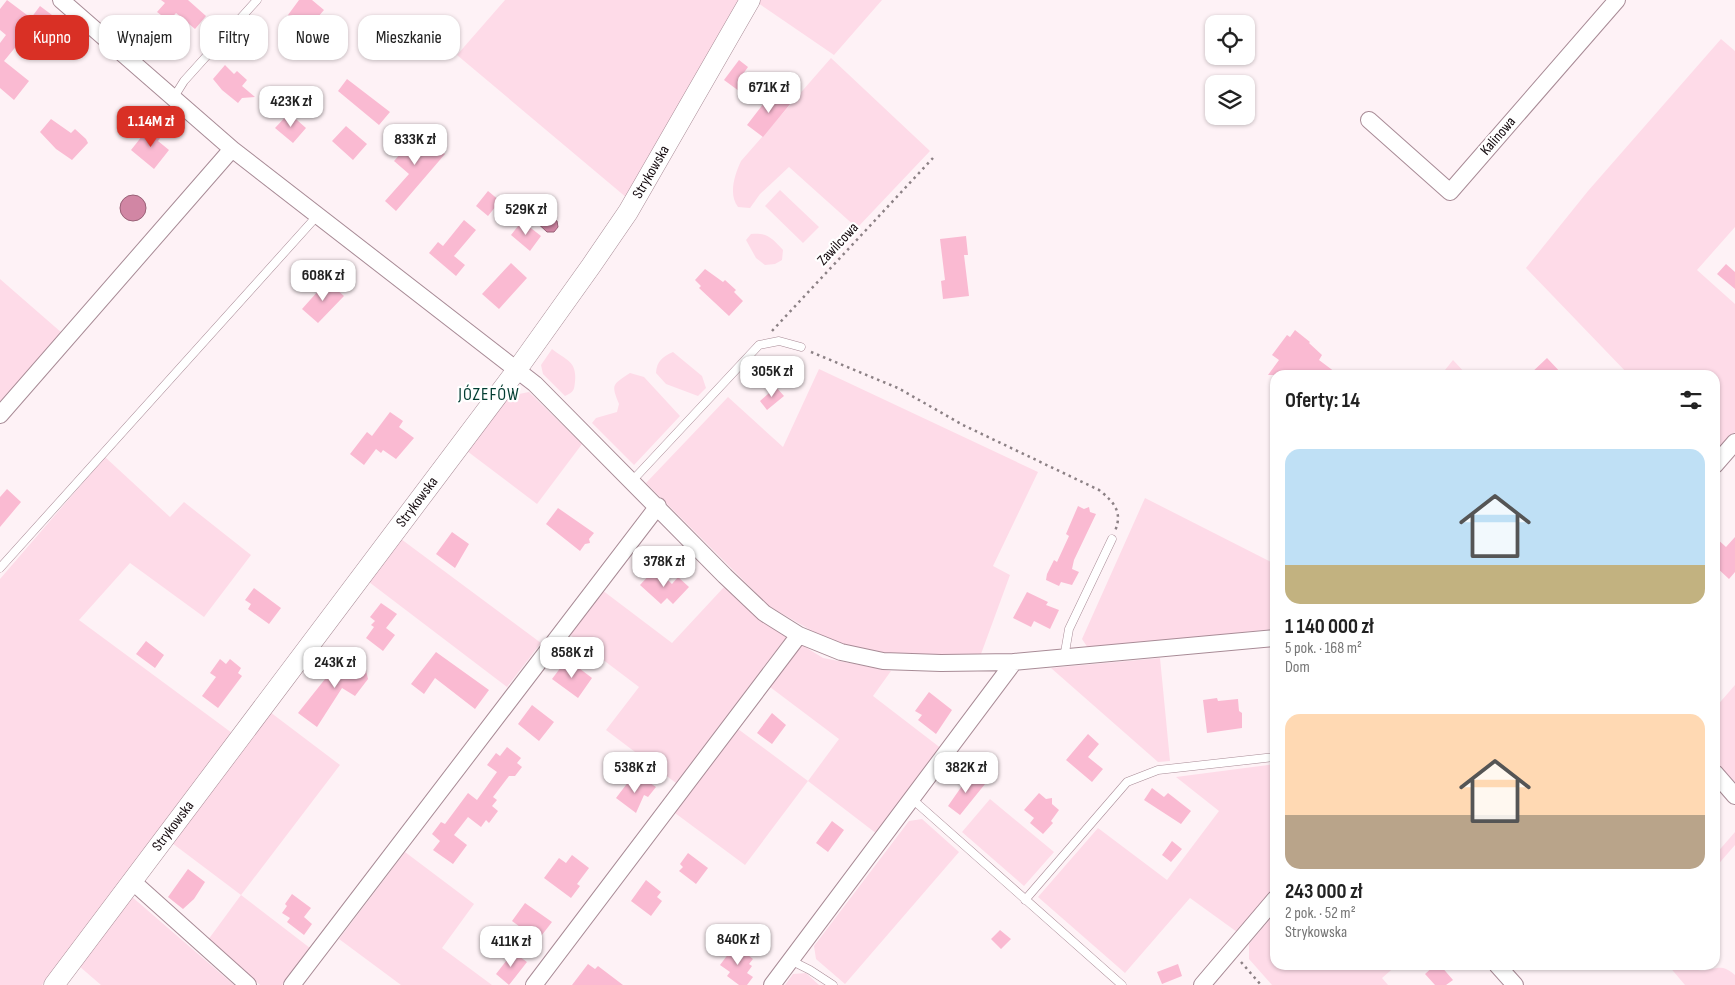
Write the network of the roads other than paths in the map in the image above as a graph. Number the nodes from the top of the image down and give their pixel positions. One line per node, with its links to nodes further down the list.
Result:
1 (61, 0): 5 (street)
2 (257, 0): 5 (lane)
3 (750, 0): 10 (street, Strykowska)
4 (1617, 0): 6 (street, Kalinowa)
5 (174, 97): 7 (street)
6 (1369, 120)
7 (232, 149): 8 (street); 11 (street)
8 (317, 216): 10 (street); 17 (lane)
9 (800, 347): 14 (lane)
10 (516, 370): 14 (street); 26 (street, Strykowska)
11 (0, 415)
12 (1735, 442): 13 (street)
13 (1720, 459)
14 (632, 482): 15 (street)
15 (658, 506): 18 (street); 33 (street)
16 (1112, 539): 20 (lane)
17 (0, 568)
18 (799, 635): 21 (street); 34 (street)
19 (1270, 638): 20 (street)
20 (1064, 658): 21 (street)
21 (1014, 662): 25 (street)
22 (1270, 758): 27 (lane)
23 (1720, 779): 24 (street)
24 (1735, 796)
25 (911, 798): 27 (lane); 29 (street)
26 (132, 881): 31 (street, Strykowska); 32 (street)
27 (1025, 900): 37 (lane)
28 (1270, 905): 38 (street)
29 (792, 961): 35 (street); 36 (lane)
30 (1502, 970): 39 (street)
31 (54, 985)
32 (248, 985)
33 (292, 985)
34 (534, 985)
35 (772, 985)
36 (833, 985)
37 (1122, 985)
38 (1202, 985)
39 (1515, 985)

